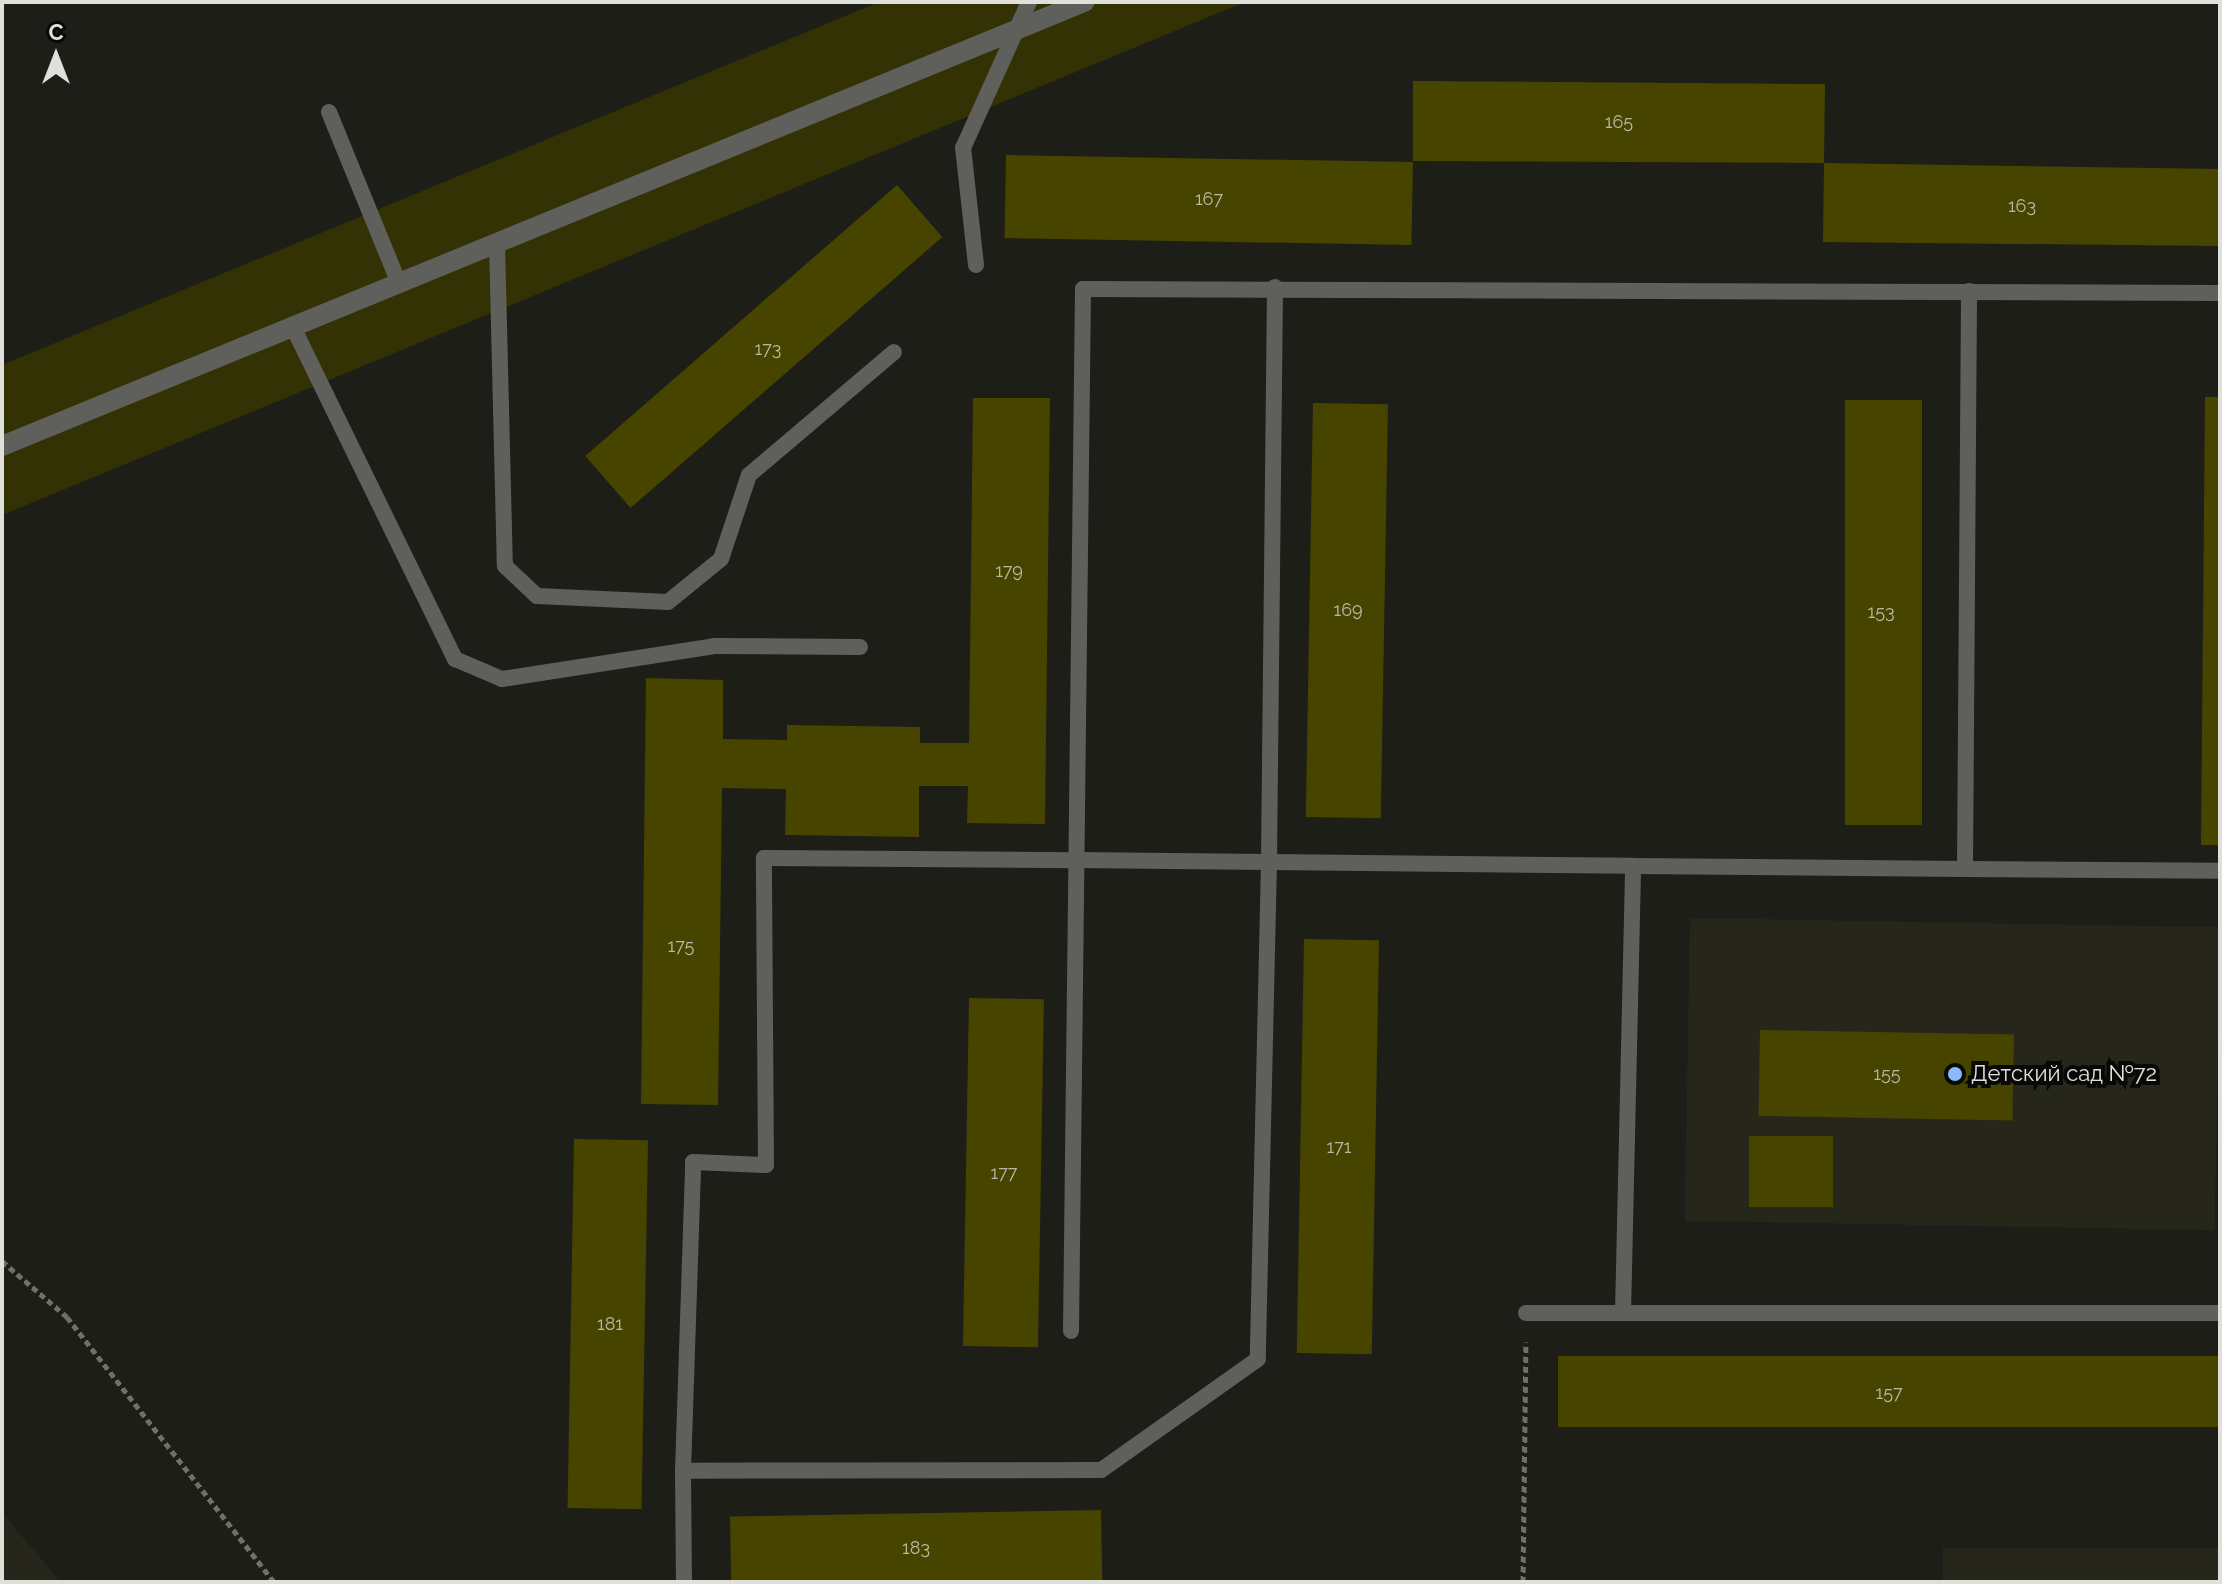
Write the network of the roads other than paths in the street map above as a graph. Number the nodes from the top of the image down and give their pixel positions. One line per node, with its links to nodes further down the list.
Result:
1 (1029, 2): 3 (lane)
2 (1084, 2): 3 (street)
3 (1017, 30): 5 (street); 6 (lane)
4 (329, 112): 7 (lane)
5 (497, 244): 7 (street); 12 (lane)
6 (976, 265)
7 (398, 281): 11 (street)
8 (1275, 287): 9 (lane); 15 (lane); 16 (lane)
9 (1969, 291): 10 (lane); 18 (lane)
10 (2220, 293)
11 (292, 325): 13 (street); 14 (lane)
12 (894, 352)
13 (2, 446)
14 (860, 647)
15 (1073, 860): 16 (lane); 23 (lane); 24 (lane)
16 (1269, 862): 17 (lane); 24 (lane)
17 (1633, 866): 18 (lane); 21 (lane)
18 (1965, 869): 19 (lane)
19 (2220, 871)
20 (1526, 1313): 21 (lane)
21 (1623, 1313): 22 (lane)
22 (2220, 1313)
23 (1071, 1331)
24 (683, 1471): 25 (lane)
25 (684, 1582)

